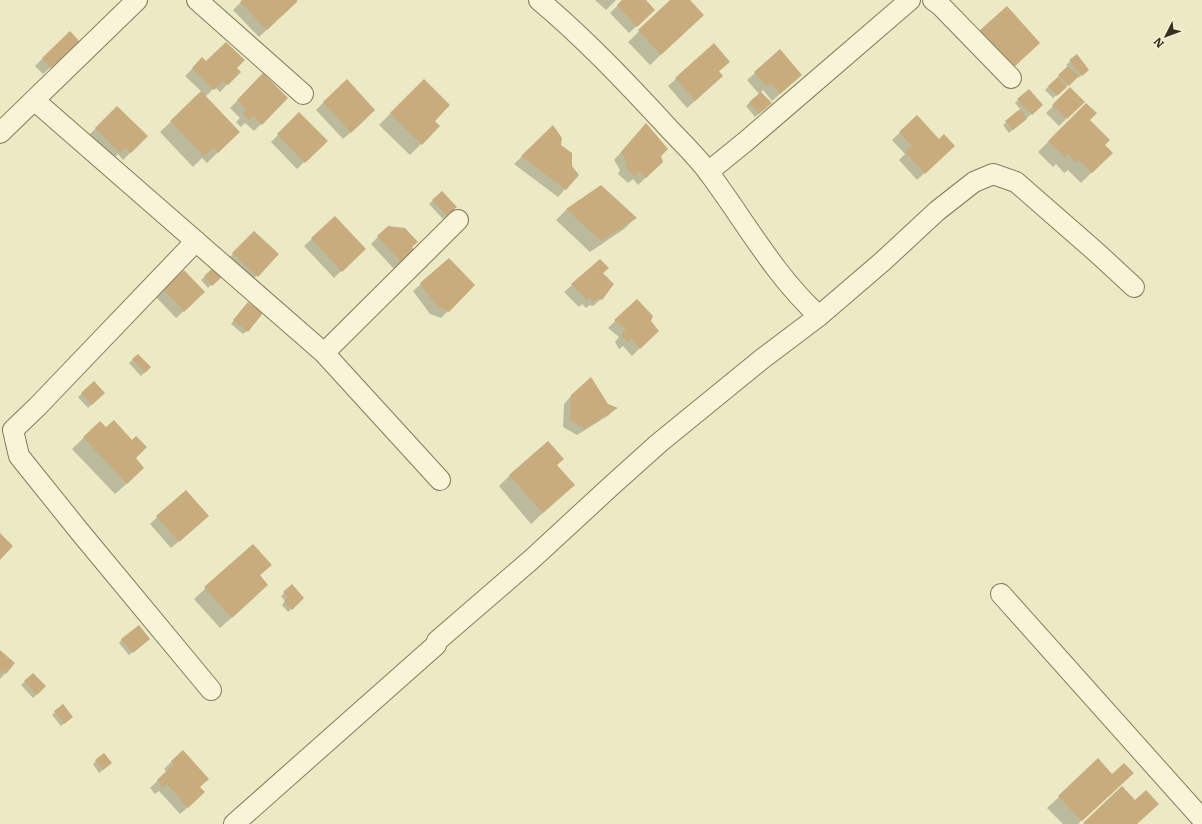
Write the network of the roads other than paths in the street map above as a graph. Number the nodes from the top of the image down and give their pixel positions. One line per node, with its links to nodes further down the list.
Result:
1 (137, 0): 8 (street)
2 (197, 0): 7 (street)
3 (539, 0): 10 (street)
4 (910, 0): 10 (street)
5 (933, 0): 6 (street)
6 (1012, 78)
7 (303, 94)
8 (34, 100): 9 (street); 12 (street)
9 (0, 133)
10 (708, 172): 14 (street)
11 (458, 220): 15 (street)
12 (196, 241): 15 (street); 18 (street)
13 (1134, 287): 14 (street)
14 (819, 316): 20 (street)
15 (324, 353): 16 (street)
16 (440, 480)
17 (1001, 594): 19 (street)
18 (211, 690)
19 (1202, 819)
20 (234, 824)

